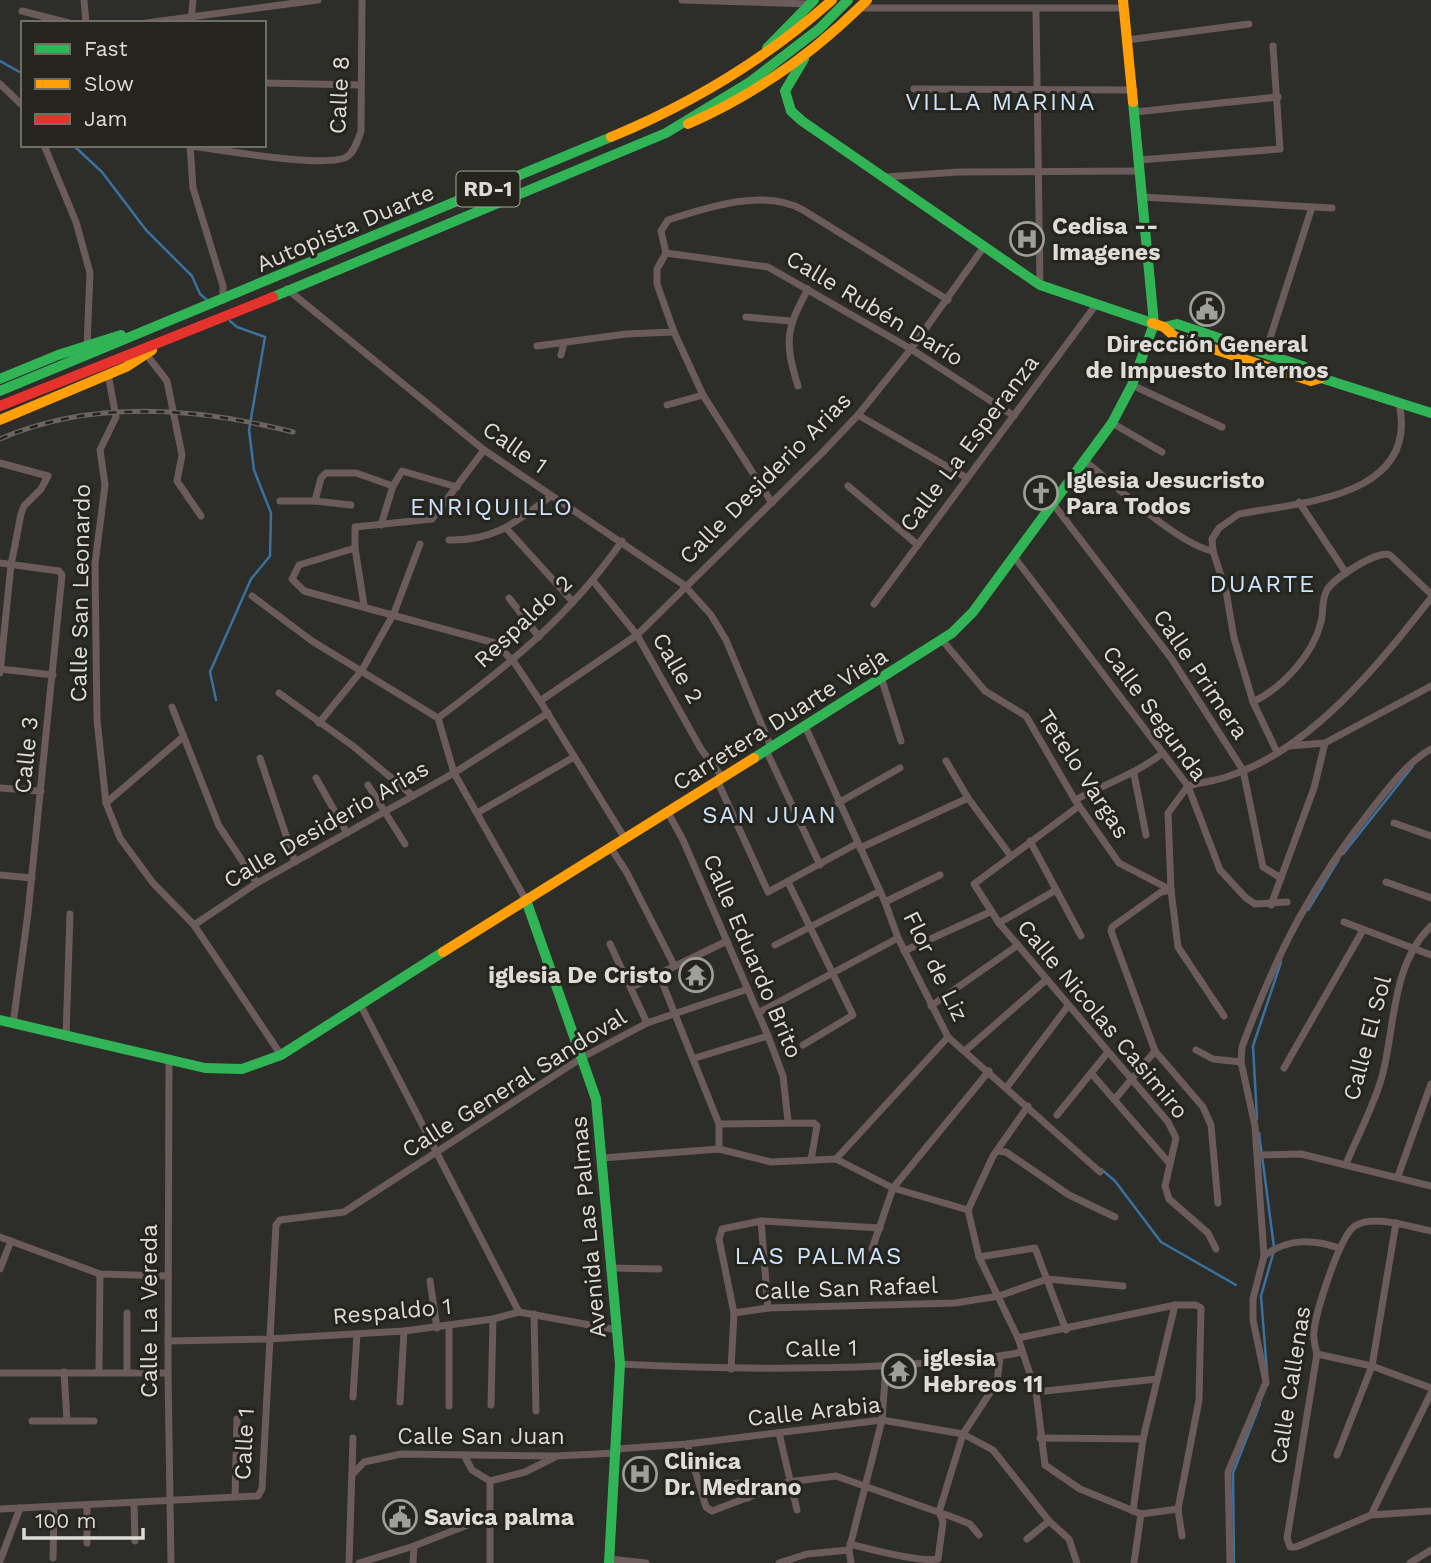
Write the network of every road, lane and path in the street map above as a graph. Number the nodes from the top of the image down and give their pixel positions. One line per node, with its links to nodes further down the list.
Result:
1 (84, 0): 16 (street)
2 (193, 0): 14 (street)
3 (318, 0): 14 (street)
4 (362, 0): 25 (street, Calle 8)
5 (682, 0): 9 (street)
6 (832, 0): 22 (main road, Autopista Duarte / RD-1)
7 (848, 0): 32 (main road, Autopista Duarte / RD-1)
8 (867, 0): 11 (main road, Autopista Duarte)
9 (812, 2): 22 (main road, Autopista Duarte)
10 (1123, 4): 12 (street); 19 (main road, Carretera Duarte Vieja)
11 (859, 8): 12 (street); 21 (main road, Autopista Duarte)
12 (1036, 9): 27 (street)
13 (22, 11): 15 (street)
14 (191, 19): 17 (street)
15 (61, 21)
16 (86, 21)
17 (168, 21)
18 (1249, 24): 19 (street)
19 (1127, 40): 28 (main road, Carretera Duarte Vieja)
20 (1273, 46): 29 (street)
21 (804, 58): 32 (main road, Autopista Duarte); 38 (main road)
22 (755, 60): 48 (main road, Autopista Duarte / RD-1)
23 (266, 83): 25 (street)
24 (0, 84): 30 (street)
25 (360, 85): 35 (street, Calle 8)
26 (914, 89): 27 (street)
27 (1038, 90): 28 (street); 37 (street)
28 (1133, 90): 31 (main road, Carretera Duarte Vieja)
29 (1278, 97): 31 (street); 36 (street)
30 (21, 104)
31 (1135, 112): 36 (main road, Carretera Duarte Vieja)
32 (666, 133): 45 (main road, Autopista Duarte / RD-1)
33 (45, 147): 57 (street)
34 (190, 147): 48 (street)
35 (198, 147)
36 (1139, 166): 37 (street); 39 (main road, Carretera Duarte Vieja)
37 (1038, 171): 38 (street); 44 (street)
38 (881, 177): 42 (main road)
39 (1143, 197): 40 (street); 52 (main road, Carretera Duarte Vieja)
40 (1312, 207): 41 (street); 61 (street)
41 (1332, 208)
42 (983, 248): 44 (main road); 47 (street, Calle Desiderio Arias)
43 (666, 253): 46 (street, Calle Rubén Darío); 47 (street); 54 (street)
44 (1040, 285): 49 (main road)
45 (287, 289): 55 (main road, Autopista Duarte / RD-1); 80 (street, Calle 1)
46 (808, 289): 51 (street); 59 (street, Calle Rubén Darío)
47 (948, 300): 59 (street, Calle Desiderio Arias)
48 (219, 302): 53 (main road, RD-1)
49 (1095, 306): 52 (main road); 76 (street, Calle La Esperanza)
50 (746, 317): 51 (street)
51 (790, 321): 68 (street)
52 (1159, 325): 61 (main road); 63 (main road); 67 (main road, Carretera Duarte Vieja)
53 (149, 327): 57 (main road); 69 (main road, RD-1)
54 (674, 332): 56 (street); 70 (street)
55 (176, 336): 60 (main road); 73 (main road, RD-1)
56 (564, 343): 58 (street); 62 (street)
57 (87, 346): 66 (main road)
58 (537, 346)
59 (911, 349): 75 (street, Calle Desiderio Arias); 76 (street, Calle Rubén Darío)
60 (146, 354): 64 (main road); 95 (street)
61 (1265, 354): 63 (main road); 65 (main road)
62 (561, 355)
63 (1262, 364): 65 (main road)
64 (108, 374): 77 (main road); 158 (street, Calle San Leonardo)
65 (1321, 378): 71 (main road)
66 (0, 379)
67 (1132, 385): 78 (main road, Carretera Duarte Vieja); 79 (street)
68 (798, 386)
69 (0, 391)
70 (703, 396): 72 (street); 92 (street)
71 (1399, 403): 74 (main road); 91 (street)
72 (667, 405)
73 (0, 406)
74 (1431, 413)
75 (858, 415): 84 (street); 92 (street, Calle Desiderio Arias)
76 (1014, 415): 84 (street, Calle La Esperanza)
77 (0, 419)
78 (1112, 423): 81 (street); 82 (main road, Carretera Duarte Vieja)
79 (1222, 427)
80 (484, 450): 86 (street); 88 (street, Calle 1)
81 (1162, 452)
82 (1086, 462): 94 (main road, Carretera Duarte Vieja); 103 (street)
83 (0, 463): 106 (street)
84 (967, 478): 101 (street, Calle La Esperanza)
85 (393, 486): 86 (street); 90 (street); 96 (street)
86 (457, 486): 96 (street)
87 (848, 486): 101 (street)
88 (551, 496): 97 (street); 99 (street, Calle 1)
89 (280, 501): 90 (street)
90 (316, 501): 93 (street)
91 (1299, 502): 103 (street); 107 (street)
92 (772, 503): 109 (street, Calle Desiderio Arias)
93 (351, 505)
94 (1054, 505): 104 (main road, Carretera Duarte Vieja); 147 (street, Calle Primera)
95 (201, 516)
96 (381, 525): 102 (street)
97 (507, 528): 98 (street); 113 (street)
98 (449, 540)
99 (622, 541): 108 (street, Respaldo 2); 109 (street, Calle 1)
100 (420, 544): 116 (street)
101 (918, 545): 114 (street, Calle La Esperanza)
102 (355, 548): 115 (street); 115 (street)
103 (1213, 551): 128 (street)
104 (1016, 558): 119 (main road, Carretera Duarte Vieja); 141 (street, Calle Segunda)
105 (0, 563): 106 (street)
106 (11, 565): 121 (street); 123 (street, Calle 3)
107 (1346, 573): 111 (street); 128 (street)
108 (594, 582): 113 (street, Respaldo 2); 117 (street, Calle 2)
109 (684, 585): 117 (street, Calle Desiderio Arias); 138 (street, Calle 1)
110 (252, 596): 122 (street)
111 (1431, 596): 137 (street)
112 (509, 598): 118 (street)
113 (573, 602): 118 (street, Respaldo 2)
114 (874, 604)
115 (364, 605): 116 (street)
116 (394, 613): 120 (street); 122 (street)
117 (637, 635): 127 (street, Calle Desiderio Arias); 151 (street, Calle 2)
118 (539, 637): 120 (street, Respaldo 2)
119 (942, 640): 124 (main road, Carretera Duarte Vieja); 160 (street, Tetelo Vargas)
120 (514, 662): 127 (street); 131 (street, Respaldo 2)
121 (0, 670): 123 (street)
122 (362, 670): 131 (street); 132 (street)
123 (53, 675): 155 (street, Calle 3)
124 (882, 680): 133 (main road, Carretera Duarte Vieja); 135 (street)
125 (1431, 686): 136 (street)
126 (279, 693): 132 (street)
127 (540, 701): 130 (street)
128 (1253, 702): 140 (street)
129 (172, 707): 134 (street)
130 (548, 713): 142 (street); 148 (street, Calle Desiderio Arias)
131 (438, 718): 148 (street)
132 (319, 723): 156 (street)
133 (805, 726): 138 (main road, Carretera Duarte Vieja); 159 (street, Flor de Liz)
134 (183, 737): 158 (street); 182 (street)
135 (901, 741)
136 (1325, 743): 137 (street); 179 (street)
137 (1289, 746): 140 (street)
138 (769, 749): 151 (main road, Carretera Duarte Vieja); 175 (street, Calle 1)
139 (1427, 751): 145 (street); 235 (street)
140 (1277, 752): 147 (street)
141 (1163, 753): 149 (street); 153 (street, Calle Segunda)
142 (574, 757): 163 (street); 168 (street)
143 (260, 758): 174 (street)
144 (946, 761): 157 (street)
145 (1431, 761)
146 (900, 768): 159 (street)
147 (1242, 770): 153 (street); 179 (street, Calle Primera)
148 (454, 773): 156 (street, Calle Desiderio Arias); 163 (street)
149 (1134, 774): 160 (street); 166 (street)
150 (316, 778): 165 (street)
151 (720, 779): 162 (main road, Carretera Duarte Vieja); 181 (street, Calle 2)
152 (368, 785): 161 (street)
153 (1188, 786): 184 (street); 190 (street, Calle Segunda)
154 (0, 788): 155 (street)
155 (41, 791): 178 (street, Calle 3)
156 (413, 796): 161 (street, Calle Desiderio Arias)
157 (968, 798): 171 (street); 173 (street)
158 (106, 803): 195 (street, Calle San Leonardo)
159 (838, 803): 171 (street, Flor de Liz)
160 (1077, 803): 169 (street); 184 (street, Tetelo Vargas)
161 (386, 811): 165 (street, Calle Desiderio Arias); 170 (street)
162 (667, 811): 168 (main road, Carretera Duarte Vieja); 201 (street, Calle Eduardo Brito)
163 (477, 813): 187 (street)
164 (1394, 823): 167 (street)
165 (347, 833): 174 (street, Calle Desiderio Arias)
166 (1146, 835)
167 (1431, 836)
168 (624, 837): 172 (main road, Carretera Duarte Vieja)
169 (1030, 841): 173 (street); 183 (street)
170 (405, 844)
171 (859, 846): 175 (street); 185 (street, Flor de Liz)
172 (610, 847): 187 (main road, Carretera Duarte Vieja); 208 (street)
173 (1010, 855): 191 (street, Calle Nicolas Casimiro)
174 (295, 862): 182 (street, Calle Desiderio Arias)
175 (820, 864): 181 (street)
176 (0, 875): 178 (street)
177 (940, 875): 188 (street)
178 (32, 878): 222 (street, Calle 3)
179 (1281, 878): 190 (street)
180 (1386, 881): 186 (street)
181 (788, 882): 196 (street)
182 (257, 883): 195 (street, Calle Desiderio Arias)
183 (1056, 890): 194 (street); 199 (street)
184 (1171, 890): 219 (street); 229 (street)
185 (880, 891): 188 (street, Flor de Liz); 196 (street)
186 (1431, 898)
187 (526, 900): 214 (main road, Carretera Duarte Vieja); 232 (main road, Avenida Las Palmas)
188 (885, 902): 200 (street, Flor de Liz)
189 (1287, 902): 190 (street)
190 (1270, 905)
191 (990, 912): 194 (street, Calle Nicolas Casimiro); 206 (street)
192 (70, 914): 224 (street)
193 (1343, 922): 198 (street)
194 (999, 923): 204 (street, Calle Nicolas Casimiro)
195 (194, 925): 231 (street, Calle San Leonardo)
196 (809, 925): 203 (street); 210 (street)
197 (1431, 926): 205 (street, Calle El Sol)
198 (1363, 930): 205 (street); 236 (street)
199 (1082, 936)
200 (898, 938): 206 (street, Flor de Liz); 210 (street)
201 (727, 941): 208 (street); 213 (street, Calle Eduardo Brito)
202 (610, 944): 212 (street)
203 (775, 945)
204 (1018, 945): 211 (street, Calle Nicolas Casimiro); 215 (street)
205 (1415, 949): 207 (street); 255 (street, Calle El Sol)
206 (904, 951): 215 (street, Flor de Liz)
207 (1431, 955)
208 (674, 965): 209 (street)
209 (658, 972): 212 (street); 217 (street)
210 (832, 972): 218 (street); 226 (street)
211 (1046, 980): 216 (street, Calle Nicolas Casimiro); 228 (street)
212 (632, 987): 221 (street)
213 (748, 989): 217 (street, Calle General Sandoval); 218 (street, Calle Eduardo Brito)
214 (361, 1006): 231 (main road, Carretera Duarte Vieja); 249 (street)
215 (931, 1006): 225 (street, Flor de Liz)
216 (1068, 1006): 230 (street, Calle Nicolas Casimiro); 241 (street)
217 (676, 1012): 221 (street, Calle General Sandoval); 233 (street)
218 (758, 1013): 223 (street, Calle Eduardo Brito)
219 (1224, 1016)
220 (0, 1020): 222 (main road, Carretera Duarte Vieja)
221 (647, 1023): 232 (street, Calle General Sandoval)
222 (13, 1024): 224 (main road, Carretera Duarte Vieja)
223 (768, 1036): 233 (street); 245 (street, Calle Eduardo Brito)
224 (66, 1037): 234 (main road, Carretera Duarte Vieja)
225 (948, 1037): 228 (street, Flor de Liz); 252 (street)
226 (803, 1045)
227 (1196, 1050): 235 (street)
228 (966, 1051): 237 (street, Flor de Liz)
229 (1155, 1051): 239 (street); 260 (street)
230 (1108, 1052): 238 (street); 239 (street, Calle Nicolas Casimiro)
231 (281, 1055): 234 (main road, Carretera Duarte Vieja)
232 (583, 1057): 249 (street, Calle General Sandoval); 251 (main road, Avenida Las Palmas)
233 (695, 1058): 246 (street)
234 (169, 1060): 279 (street, Calle La Vereda)
235 (1241, 1062): 250 (street)
236 (1284, 1068)
237 (989, 1071): 241 (street, Flor de Liz); 259 (street)
238 (1091, 1073): 242 (street); 244 (street)
239 (1130, 1077): 242 (street); 254 (street, Calle Nicolas Casimiro)
240 (1431, 1084): 257 (street)
241 (1007, 1087): 243 (street, Flor de Liz)
242 (1115, 1099): 254 (street)
243 (1028, 1106): 248 (street); 256 (street, Flor de Liz)
244 (1057, 1115)
245 (789, 1121): 246 (street); 253 (street)
246 (719, 1124): 247 (street)
247 (719, 1149): 251 (street); 253 (street)
248 (998, 1151): 261 (street); 262 (street)
249 (438, 1152): 263 (street, Calle General Sandoval); 286 (street)
250 (1258, 1154): 255 (street); 273 (street)
251 (602, 1158): 275 (main road, Avenida Las Palmas)
252 (836, 1159): 253 (street); 259 (street)
253 (811, 1160)
254 (1170, 1164): 272 (street, Calle Nicolas Casimiro)
255 (1346, 1164): 257 (street)
256 (1100, 1172)
257 (1398, 1176): 258 (street)
258 (1431, 1186)
259 (893, 1188): 261 (street); 266 (street)
260 (1218, 1203)
261 (968, 1210): 274 (street)
262 (1115, 1217)
263 (280, 1220): 298 (street, Calle 1)
264 (761, 1221): 266 (street); 285 (street); 288 (street)
265 (1395, 1223): 267 (street); 270 (street, Calle Callenas); 305 (street)
266 (880, 1228): 271 (street)
267 (1431, 1231)
268 (0, 1237): 269 (street)
269 (11, 1241): 276 (street); 278 (street)
270 (1339, 1248): 273 (street); 301 (street, Calle Callenas)
271 (872, 1249)
272 (1216, 1249)
273 (1264, 1256): 377 (street)
274 (979, 1257): 280 (street); 283 (street)
275 (610, 1268): 277 (street); 293 (main road, Avenida Las Palmas)
276 (0, 1269)
277 (659, 1269)
278 (100, 1274): 279 (street); 308 (street)
279 (167, 1276): 299 (street, Calle La Vereda)
280 (1047, 1279): 282 (street, Calle San Rafael); 283 (street, Calle San Rafael); 294 (street)
281 (430, 1280): 292 (street)
282 (1123, 1286)
283 (999, 1296): 285 (street, Calle San Rafael); 297 (street)
284 (1175, 1305): 294 (street); 312 (street); 348 (street)
285 (768, 1308): 288 (street, Calle San Rafael)
286 (519, 1312): 289 (street, Respaldo 1); 290 (street, Respaldo 1)
287 (127, 1313): 310 (street)
288 (734, 1313): 306 (street)
289 (534, 1314): 293 (street, Respaldo 1); 319 (street)
290 (493, 1319): 291 (street, Respaldo 1); 317 (street)
291 (449, 1326): 292 (street, Respaldo 1); 318 (street)
292 (437, 1328): 295 (street, Respaldo 1)
293 (617, 1330): 303 (main road, Avenida Las Palmas)
294 (1066, 1330): 297 (street)
295 (404, 1331): 296 (street, Respaldo 1); 316 (street)
296 (356, 1334): 298 (street, Respaldo 1); 315 (street)
297 (1018, 1338): 300 (street)
298 (268, 1339): 299 (street, Respaldo 1); 340 (street, Calle 1)
299 (167, 1341): 311 (street, Calle La Vereda)
300 (1022, 1352): 302 (street, Calle 1); 314 (street)
301 (1317, 1354): 305 (street); 353 (street, Calle Callenas)
302 (1000, 1357): 304 (street, Calle 1); 326 (street)
303 (620, 1364): 306 (street, Calle 1); 331 (main road, Avenida Las Palmas)
304 (886, 1366): 306 (street, Calle 1); 321 (street)
305 (1372, 1366): 313 (street); 333 (street)
306 (731, 1369)
307 (64, 1372): 308 (street); 309 (street); 323 (street)
308 (99, 1372): 310 (street)
309 (0, 1373)
310 (127, 1373): 311 (street)
311 (168, 1373): 342 (street, Calle La Vereda)
312 (1157, 1379): 314 (street); 329 (street)
313 (1431, 1390): 353 (street)
314 (1036, 1392): 328 (street)
315 (353, 1397)
316 (400, 1402)
317 (491, 1405)
318 (449, 1406)
319 (536, 1411)
320 (237, 1419): 340 (street)
321 (882, 1420): 325 (street, Calle Arabia); 326 (street, Calle Arabia); 338 (street)
322 (32, 1421): 323 (street)
323 (67, 1421): 324 (street)
324 (94, 1421)
325 (779, 1433): 330 (street, Calle Arabia); 337 (street)
326 (964, 1434): 351 (street); 355 (street, Calle Arabia)
327 (353, 1438): 335 (street)
328 (1040, 1438): 329 (street); 352 (street)
329 (1143, 1439): 352 (street)
330 (687, 1444): 331 (street, Calle Arabia); 339 (street)
331 (617, 1451): 334 (street, Calle San Juan); 366 (main road, Avenida Las Palmas)
332 (464, 1455): 334 (street, Calle San Juan); 335 (street, Calle San Juan); 336 (street)
333 (1337, 1455)
334 (555, 1457): 336 (street)
335 (352, 1475): 368 (street)
336 (490, 1480): 354 (street)
337 (788, 1482): 338 (street); 341 (street); 349 (street)
338 (864, 1483): 351 (street); 362 (street)
339 (701, 1488): 341 (street); 341 (street)
340 (235, 1497): 342 (street, Calle 1)
341 (748, 1498)
342 (170, 1501): 343 (street, Calle 1); 367 (street, Calle La Vereda)
343 (134, 1503): 344 (street, Calle 1); 359 (street)
344 (87, 1506): 345 (street, Calle 1); 360 (street)
345 (54, 1507): 346 (street, Calle 1); 364 (street)
346 (20, 1508): 347 (street, Calle 1); 365 (street)
347 (0, 1509)
348 (1178, 1509): 352 (street); 357 (street)
349 (797, 1510)
350 (1431, 1511): 353 (street)
351 (939, 1512): 356 (street); 362 (street)
352 (1137, 1512): 376 (street)
353 (1371, 1515)
354 (488, 1517): 361 (street); 371 (street)
355 (1049, 1521): 358 (street); 375 (street, Calle Arabia)
356 (979, 1535)
357 (1182, 1536)
358 (1027, 1539)
359 (135, 1541)
360 (87, 1543)
361 (414, 1546): 369 (street); 370 (street)
362 (849, 1547): 373 (street); 374 (street)
363 (1431, 1550): 378 (street)
364 (53, 1558)
365 (0, 1561)
366 (609, 1561): 372 (street)
367 (172, 1563)
368 (349, 1563)
369 (359, 1563)
370 (413, 1563)
371 (490, 1563)
372 (646, 1563)
373 (779, 1563)
374 (851, 1563)
375 (1077, 1563)
376 (1134, 1563)
377 (1230, 1563)
378 (1410, 1563)

